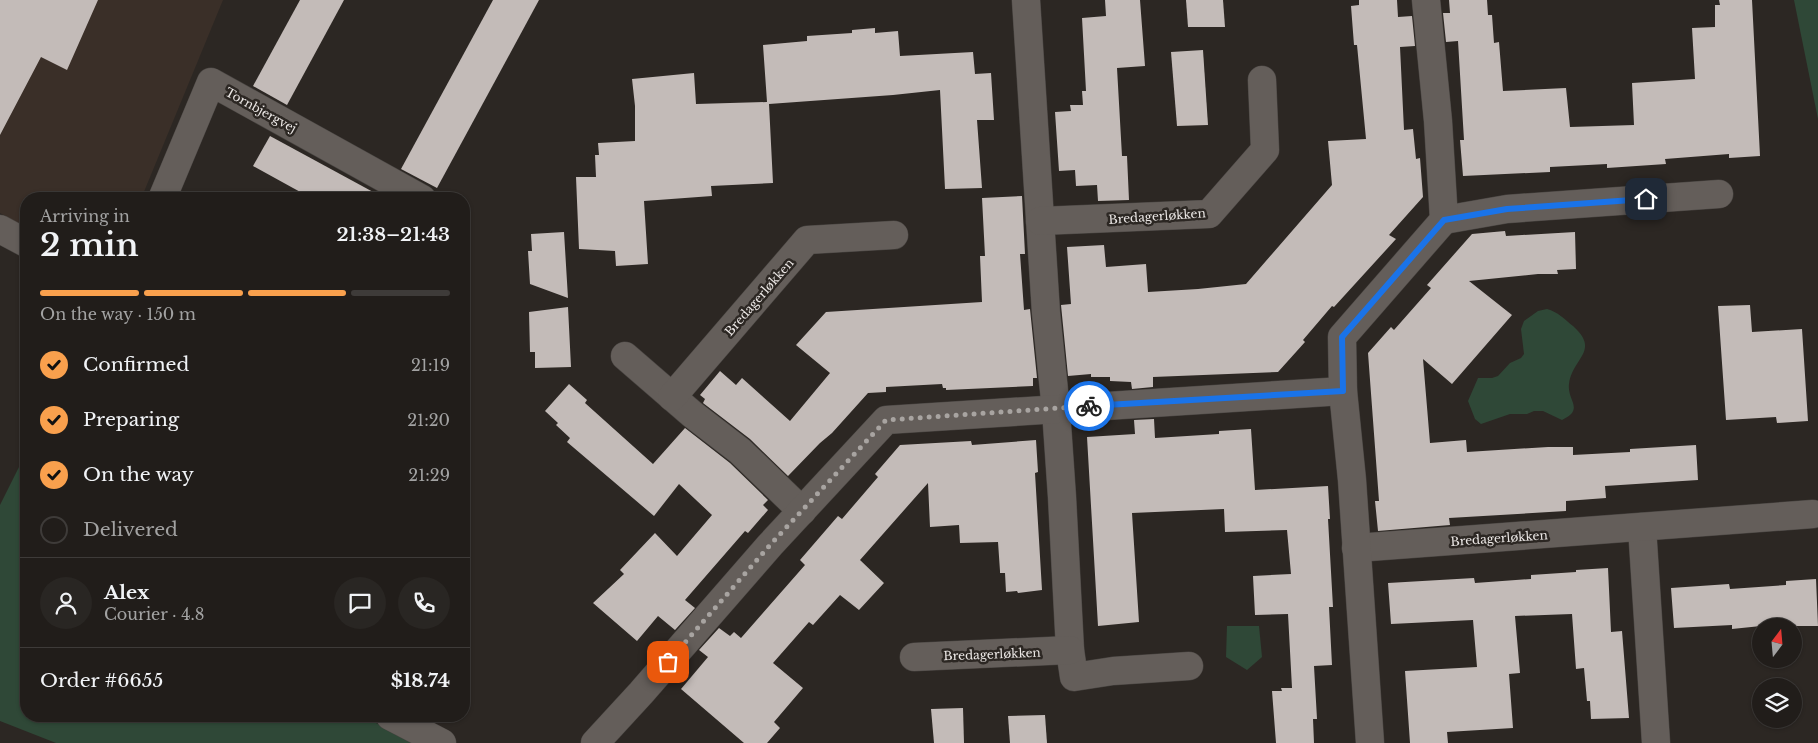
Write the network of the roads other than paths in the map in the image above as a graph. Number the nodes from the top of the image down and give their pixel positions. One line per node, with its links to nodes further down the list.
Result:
1 (1026, 0): 8 (street)
2 (1426, 0): 7 (street)
3 (1262, 80): 8 (street, Bredagerløkken)
4 (165, 192): 5 (street, Tornbjergvej)
5 (409, 192)
6 (1719, 194): 7 (street)
7 (1444, 220): 13 (street)
8 (1040, 221): 15 (street)
9 (0, 230): 11 (street)
10 (894, 235): 14 (street, Bredagerløkken)
11 (20, 240)
12 (625, 356): 14 (street)
13 (1343, 391): 15 (street); 19 (street)
14 (672, 397): 16 (street)
15 (1056, 410): 16 (street); 20 (street)
16 (802, 511): 25 (street)
17 (1813, 514): 18 (street, Bredagerløkken)
18 (1642, 527): 19 (street, Bredagerløkken); 27 (street)
19 (1356, 548): 26 (street)
20 (1070, 650): 21 (street, Bredagerløkken); 22 (street)
21 (914, 657)
22 (1189, 666)
23 (402, 722): 24 (street)
24 (442, 743)
25 (595, 743)
26 (1370, 743)
27 (1656, 743)

